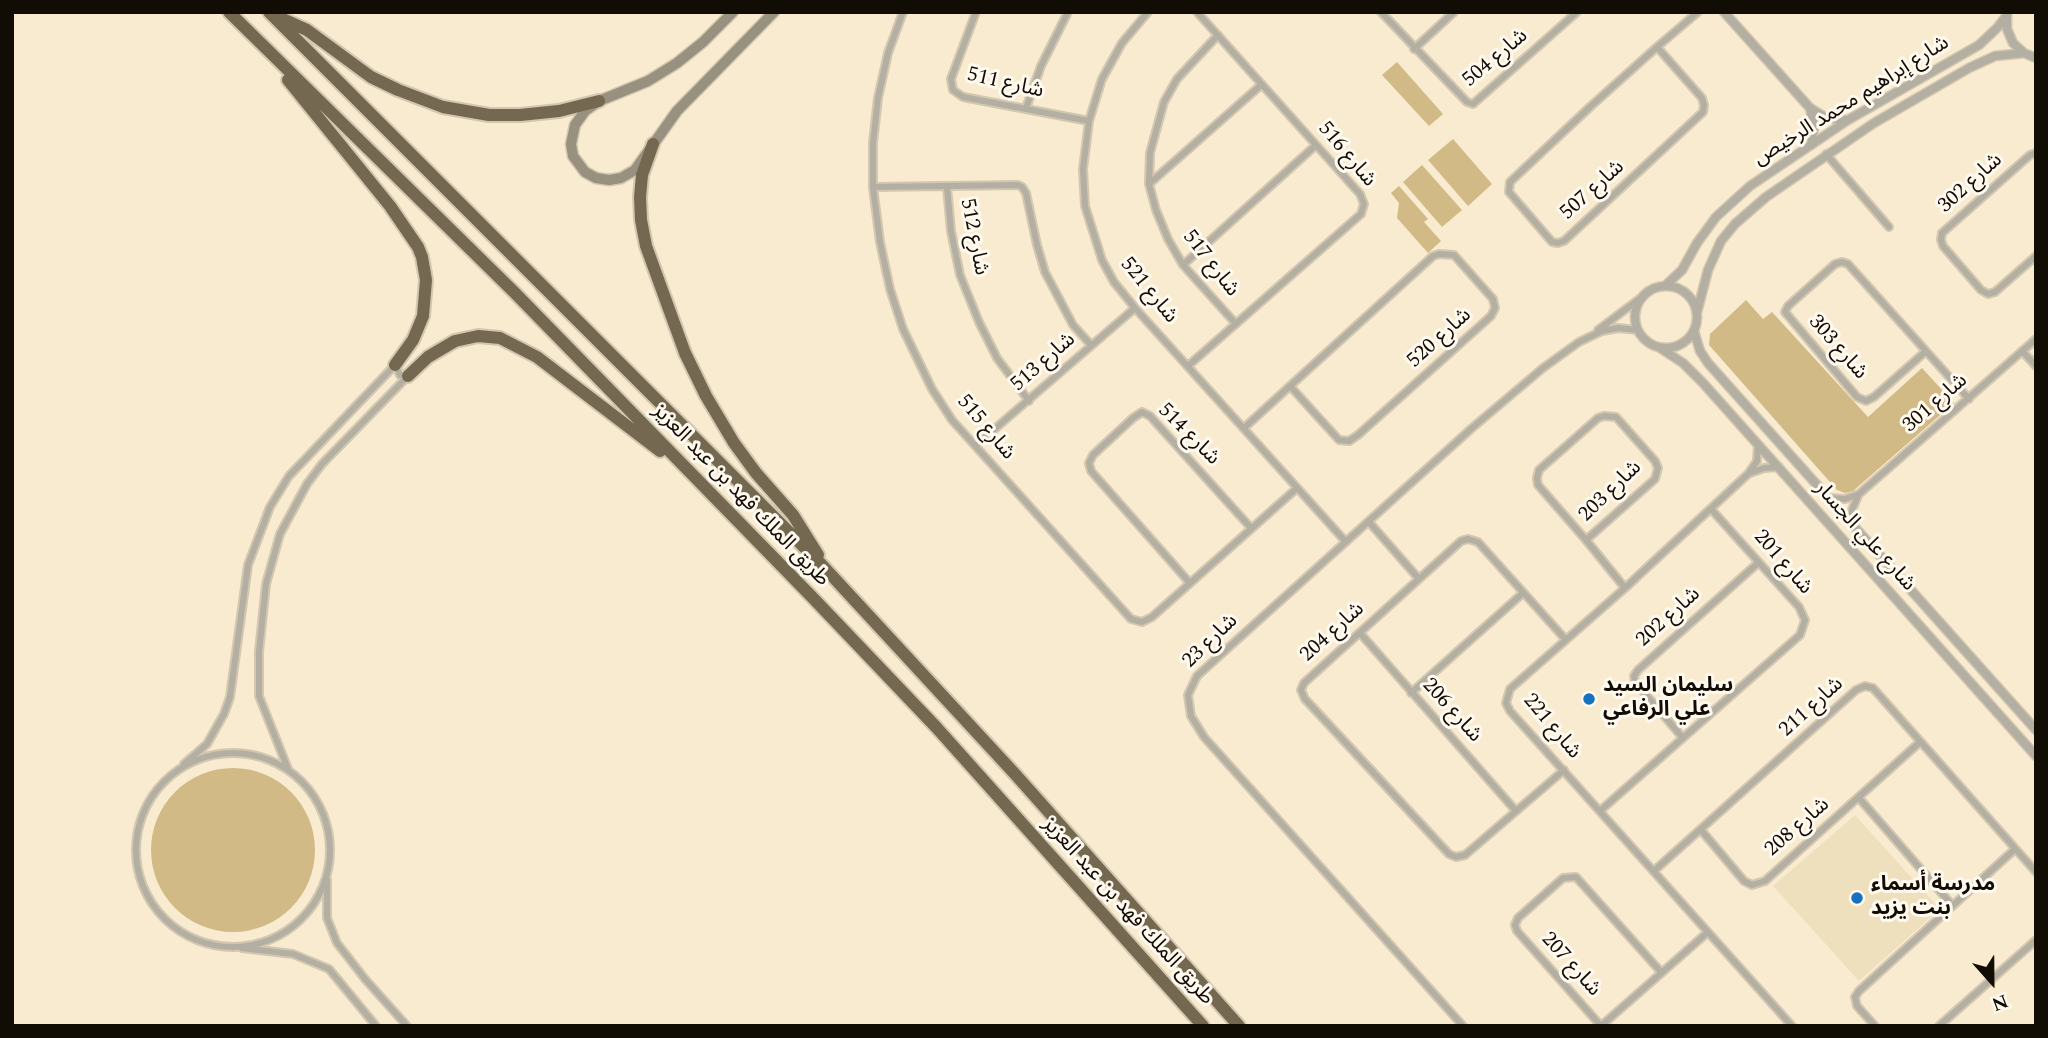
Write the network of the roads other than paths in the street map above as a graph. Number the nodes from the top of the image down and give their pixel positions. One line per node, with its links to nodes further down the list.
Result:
1 (229, 12): 16 (highway, طريق الملك فهد بن عبد العزيز)
2 (733, 12): 23 (main road)
3 (774, 12): 28 (main road)
4 (903, 12): 34 (street, شارع 515)
5 (976, 12): 24 (street, شارع 511)
6 (1068, 12): 24 (street)
7 (1148, 12): 27 (street, شارع 521)
8 (1197, 12): 17 (street, شارع 516)
9 (1381, 12): 19 (street, شارع 504)
10 (1454, 12): 19 (street)
11 (1577, 12): 19 (street, شارع 504)
12 (1698, 12): 18 (street, شارع 507)
13 (1724, 12): 25 (street)
14 (270, 14): 23 (highway); 77 (highway, طريق الملك فهد بن عبد العزيز)
15 (2007, 14): 20 (street); 26 (street, شارع إبراهيم محمد الرخيص)
16 (250, 33): 52 (highway); 66 (highway, طريق الملك فهد بن عبد العزيز)
17 (1217, 35): 22 (street, شارع 516); 33 (street, شارع 517)
18 (1657, 47): 18 (street, شارع 507)
19 (1414, 49)
20 (2024, 53): 21 (street); 32 (street, شارع إبراهيم محمد الرخيص)
21 (2036, 58)
22 (1261, 85): 29 (street, شارع 516); 33 (street)
23 (599, 101): 28 (main road)
24 (1026, 108): 27 (street, شارع 511)
25 (1810, 108): 26 (street); 30 (street)
26 (1848, 120): 30 (street, شارع إبراهيم محمد الرخيص)
27 (1089, 121): 41 (street, شارع 521)
28 (653, 144): 77 (highway)
29 (1316, 145): 38 (street); 43 (street, شارع 516)
30 (1811, 145): 39 (street, شارع إبراهيم محمد الرخيص)
31 (2036, 153): 37 (street, شارع 302)
32 (1826, 154): 36 (street); 42 (street, شارع إبراهيم محمد الرخيص)
33 (1150, 184): 38 (street, شارع 517)
34 (873, 187): 35 (street); 62 (street, شارع 515)
35 (947, 187): 48 (street, شارع 512); 58 (street, شارع 512)
36 (1889, 227)
37 (2036, 256)
38 (1184, 265): 43 (street, شارع 517)
39 (1665, 286): 40 (street); 42 (street)
40 (1642, 297): 44 (street); 46 (street, شارع 23)
41 (1135, 308): 48 (street, شارع 513); 53 (street, شارع 521)
42 (1697, 312): 45 (street)
43 (1236, 324): 53 (street, شارع 516)
44 (1638, 330): 46 (street, شارع 23); 49 (street)
45 (1694, 331): 49 (street); 69 (street, شارع علي الجسار)
46 (1591, 335): 71 (street, شارع 23)
47 (2036, 339): 50 (street, شارع 301)
48 (1091, 345): 58 (street, شارع 513)
49 (1660, 348): 61 (street, شارع علي الجسار)
50 (2022, 351): 54 (street); 57 (street, شارع 301)
51 (1925, 352): 51 (street, شارع 303); 57 (street, شارع 303)
52 (395, 365): 55 (street); 60 (street)
53 (1189, 365): 59 (street, شارع 521)
54 (2036, 366)
55 (408, 376): 63 (street); 66 (highway)
56 (1290, 386): 56 (street, شارع 520); 59 (street, شارع 520)
57 (1969, 399): 68 (street, شارع 301)
58 (1029, 401): 62 (street, شارع 513)
59 (1244, 428): 67 (street, شارع 521)
60 (321, 441): 63 (street); 95 (street)
61 (1758, 444): 64 (street, شارع علي الجسار); 65 (street, شارع 221)
62 (976, 445): 80 (street, شارع 515)
63 (333, 452): 93 (street)
64 (1779, 467): 65 (street); 81 (street, شارع علي الجسار)
65 (1748, 474): 70 (street, شارع 221)
66 (694, 477): 111 (highway, طريق الملك فهد بن عبد العزيز)
67 (1296, 489): 73 (street, شارع 515); 75 (street, شارع 521)
68 (1859, 494): 69 (street); 72 (street)
69 (1830, 498): 72 (street, شارع علي الجسار)
70 (1711, 509): 76 (street, شارع 201); 82 (street, شارع 221)
71 (1369, 522): 75 (street, شارع 23); 79 (street)
72 (1852, 523): 78 (street, شارع علي الجسار)
73 (1251, 528): 80 (street, شارع 515); 80 (street, شارع 514)
74 (1586, 540): 74 (street, شارع 203); 82 (street, شارع 203)
75 (1346, 542): 113 (street, شارع 23)
76 (1758, 563): 90 (street, شارع 201); 90 (street, شارع 202)
77 (822, 565): 112 (highway, طريق الملك فهد بن عبد العزيز)
78 (1894, 570): 81 (street); 84 (street, شارع علي الجسار)
79 (1419, 579): 83 (street, شارع 204); 86 (street, شارع 204)
80 (1189, 582)
81 (1881, 582): 85 (street, شارع علي الجسار)
82 (1625, 588): 87 (street, شارع 221)
83 (1523, 593): 87 (street, شارع 204); 88 (street)
84 (1921, 600): 85 (street); 89 (street, شارع علي الجسار)
85 (1907, 611): 92 (street, شارع علي الجسار)
86 (1360, 633): 88 (street, شارع 206); 98 (street, شارع 204)
87 (1566, 640): 94 (street, شارع 221)
88 (1411, 693): 98 (street, شارع 206)
89 (2036, 730)
90 (1684, 737): 97 (street, شارع 201)
91 (1920, 743): 96 (street, شارع 208); 99 (street, شارع 211); 100 (street, شارع 211)
92 (2036, 756)
93 (288, 769): 95 (street); 103 (street)
94 (1564, 770): 97 (street, شارع 221); 98 (street, شارع 204)
95 (168, 779): 107 (street)
96 (1858, 798): 99 (street, شارع 208); 104 (street)
97 (1601, 810): 101 (street, شارع 221)
98 (1517, 811)
99 (1701, 830): 101 (street, شارع 211)
100 (2015, 849): 102 (street, شارع 211); 104 (street)
101 (1655, 870): 105 (street, شارع 221)
102 (2036, 872)
103 (327, 876): 107 (street); 110 (street)
104 (1952, 905): 116 (street)
105 (1708, 932): 108 (street); 115 (street, شارع 221)
106 (2036, 940): 117 (street)
107 (233, 947): 109 (street)
108 (1661, 972): 114 (street); 114 (street, شارع 207)
109 (376, 1026)
110 (407, 1026)
111 (1203, 1026)
112 (1239, 1026)
113 (1463, 1026)
114 (1601, 1026)
115 (1792, 1026)
116 (1875, 1026)
117 (1939, 1026)

